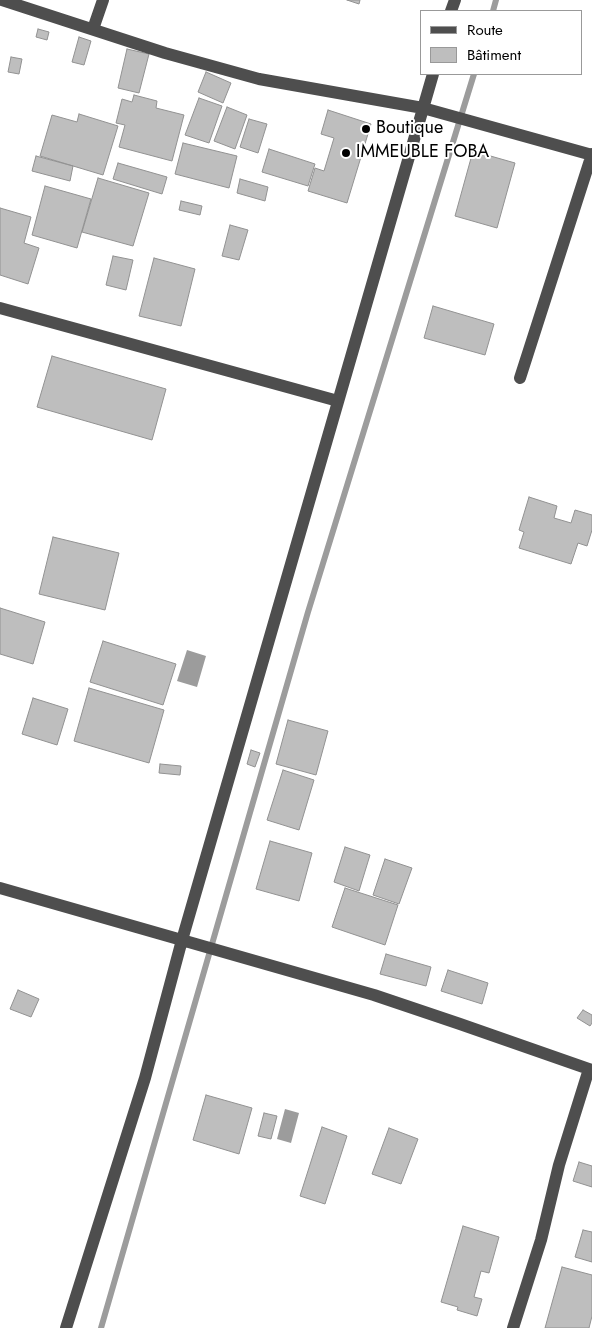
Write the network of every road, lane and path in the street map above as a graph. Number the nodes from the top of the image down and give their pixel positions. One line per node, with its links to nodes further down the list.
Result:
1 (2, 0): 3 (street)
2 (103, 0): 3 (street)
3 (93, 29): 5 (street)
4 (433, 75): 5 (street)
5 (423, 108): 6 (street); 9 (street)
6 (592, 155): 8 (street)
7 (0, 308): 9 (street)
8 (520, 378)
9 (338, 401): 11 (street)
10 (0, 888): 11 (street)
11 (182, 940): 12 (street); 13 (street)
12 (590, 1070): 14 (street)
13 (66, 1328)
14 (513, 1328)

